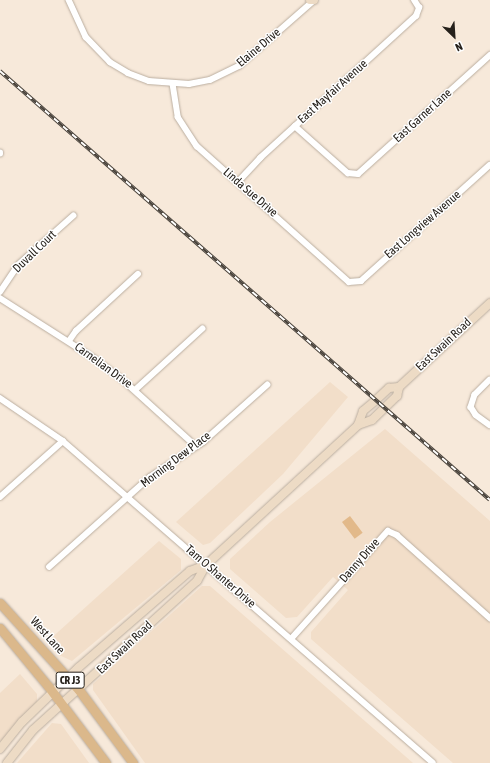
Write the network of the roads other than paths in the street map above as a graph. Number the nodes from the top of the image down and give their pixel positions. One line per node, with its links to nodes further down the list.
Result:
1 (69, 0): 5 (street, Elaine Drive)
2 (414, 0): 6 (street, East Mayfair Avenue)
3 (312, 1): 5 (street, Elaine Drive)
4 (490, 55): 6 (street, East Garner Lane)
5 (173, 84): 8 (street, Linda Sue Drive)
6 (295, 126): 8 (street, East Mayfair Avenue)
7 (490, 165): 11 (street, East Longview Avenue)
8 (238, 182): 11 (street, Linda Sue Drive)
9 (74, 216): 12 (street, Duvall Court)
10 (138, 274): 16 (street)
11 (355, 283)
12 (0, 292)
13 (0, 298): 16 (street, Carnelian Drive)
14 (490, 303): 19 (main road, East Swain Road)
15 (202, 329): 20 (street)
16 (69, 341): 20 (street, Carnelian Drive)
17 (490, 380): 23 (street)
18 (267, 385): 25 (street, Morning Dew Place)
19 (399, 387): 22 (main road, East Swain Road); 22 (main road, East Swain Road)
20 (136, 390): 25 (street, Carnelian Drive)
21 (0, 398): 24 (street, Tam O Shanter Drive)
22 (358, 425): 28 (main road, East Swain Road)
23 (490, 425)
24 (63, 441): 26 (street, Tam O Shanter Drive); 27 (street)
25 (196, 446): 26 (street, Morning Dew Place)
26 (129, 496): 28 (street, Tam O Shanter Drive); 29 (street, Morning Dew Place)
27 (0, 497)
28 (206, 565): 33 (street, Tam O Shanter Drive); 34 (main road, East Swain Road); 35 (main road, East Swain Road)
29 (49, 567)
30 (0, 602): 34 (main road, West Lane / CR J3)
31 (490, 618): 33 (street, Danny Drive)
32 (0, 628): 36 (main road, CR J3)
33 (291, 639): 42 (street, Tam O Shanter Drive)
34 (68, 678): 35 (main road, West Lane / CR J3); 36 (main road, East Swain Road)
35 (79, 690): 37 (main road, East Swain Road); 41 (main road, West Lane / CR J3)
36 (53, 693): 37 (main road, CR J3); 38 (main road, East Swain Road)
37 (62, 705): 39 (main road, East Swain Road); 40 (main road, CR J3)
38 (0, 749)
39 (7, 763)
40 (106, 763)
41 (133, 763)
42 (433, 763)

